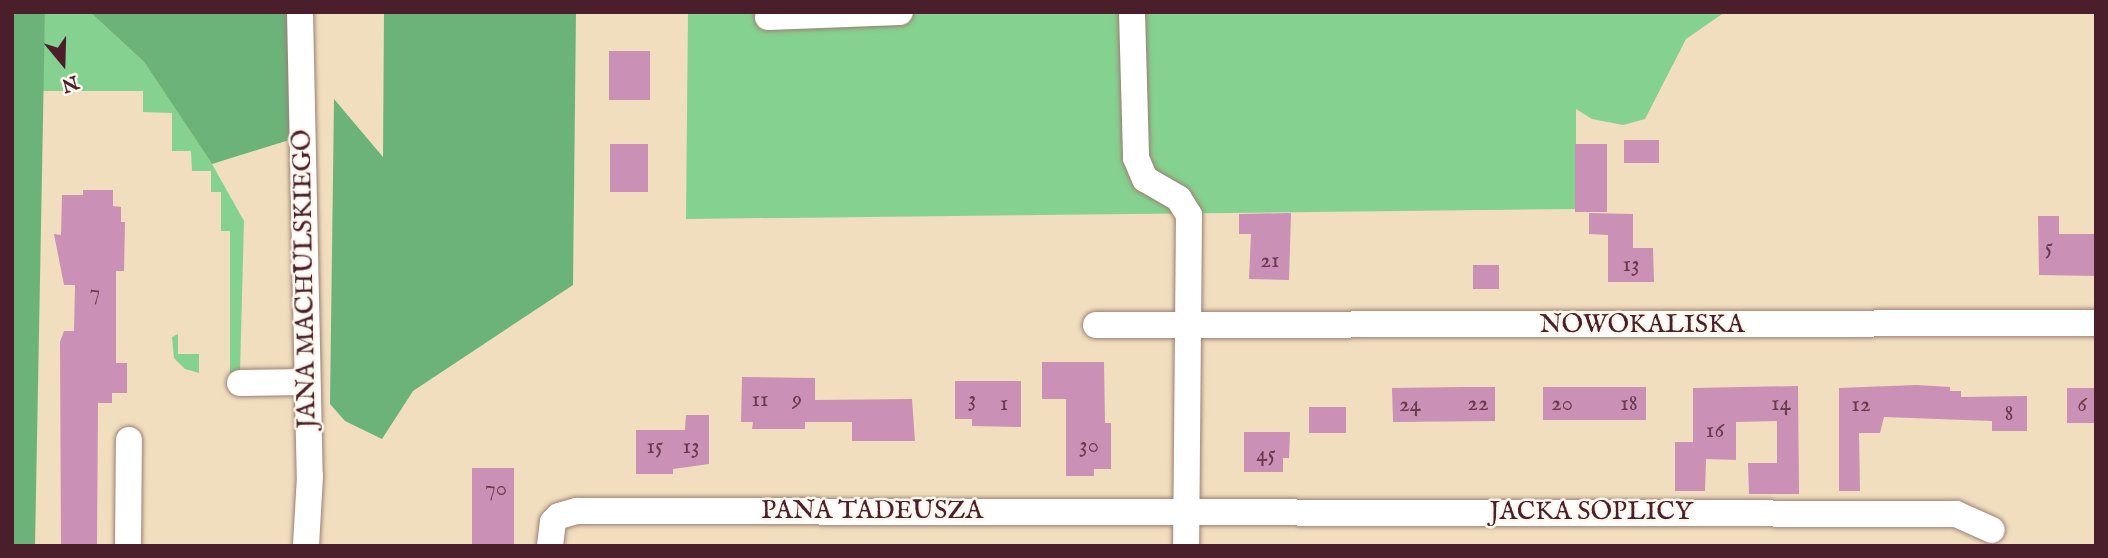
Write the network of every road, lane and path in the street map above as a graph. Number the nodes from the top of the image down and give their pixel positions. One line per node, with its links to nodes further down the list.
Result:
1 (300, 12): 8 (street, JANA MACHULSKIEGO)
2 (900, 12): 4 (street)
3 (1132, 12): 7 (street)
4 (768, 18)
5 (2096, 323): 7 (street, NOWOKALISKA)
6 (1096, 325): 7 (street, NOWOKALISKA)
7 (1189, 326): 11 (street)
8 (306, 382): 9 (street); 14 (street, JANA MACHULSKIEGO)
9 (240, 383)
10 (129, 440): 13 (street)
11 (1186, 510): 12 (street, JACKA SOPLICY); 15 (street, PANA TADEUSZA); 16 (street)
12 (1992, 530)
13 (128, 546)
14 (306, 546)
15 (550, 546)
16 (1186, 546)

